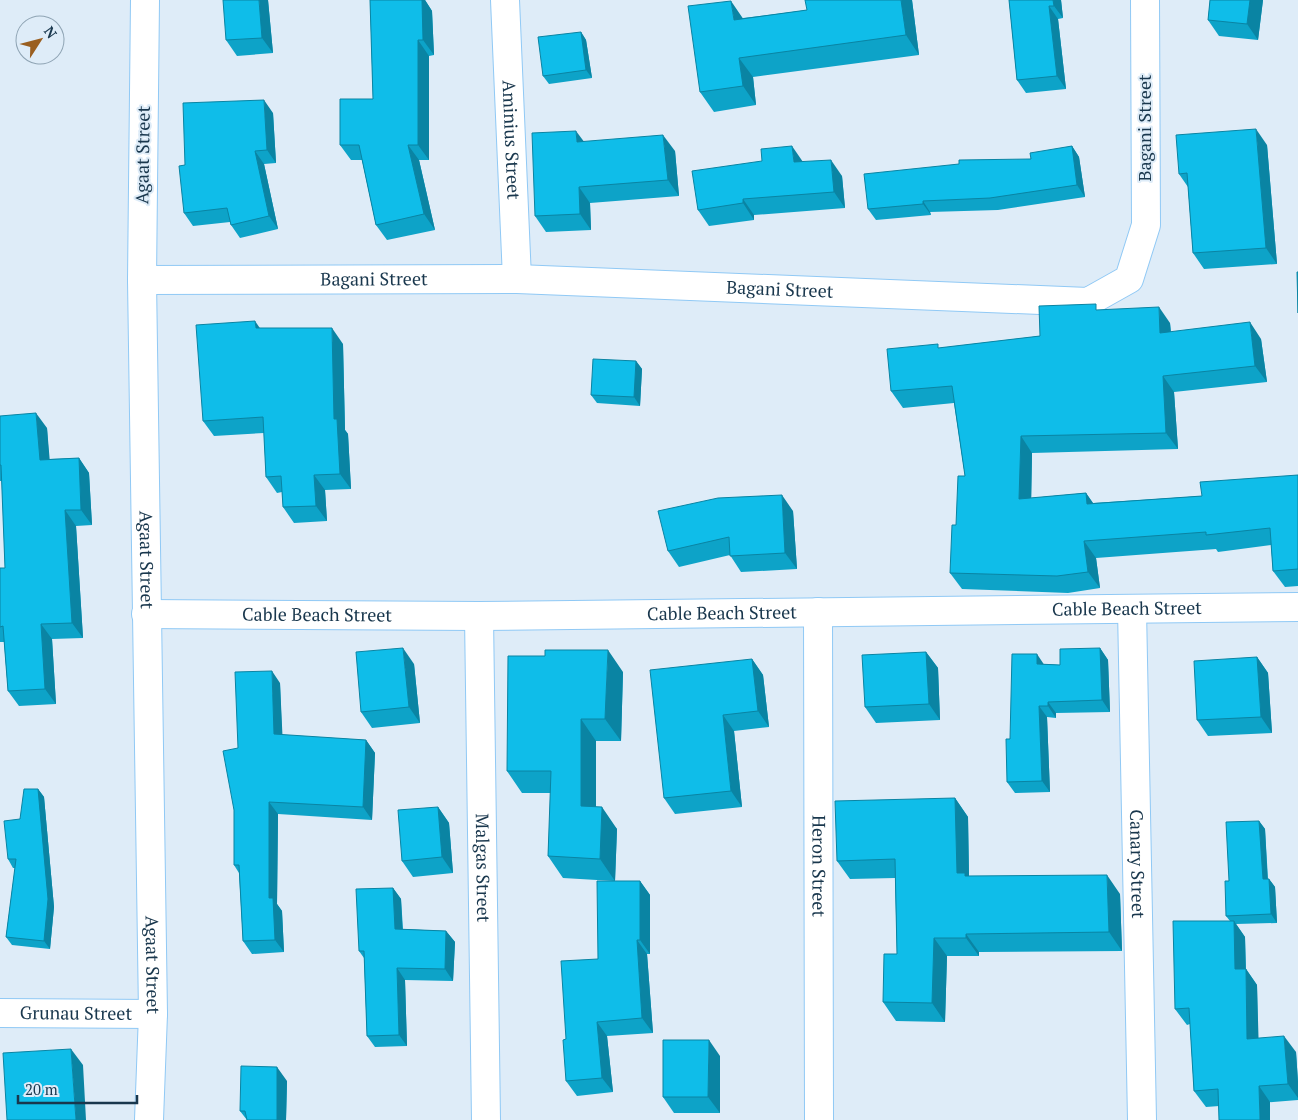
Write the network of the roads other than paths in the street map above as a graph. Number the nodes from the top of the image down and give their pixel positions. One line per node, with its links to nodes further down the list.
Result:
1 (145, 0): 5 (street, Agaat Street)
2 (505, 0): 4 (street, Aminius Street)
3 (1144, 0): 4 (street, Bagani Street)
4 (517, 279): 5 (street, Bagani Street)
5 (142, 280): 9 (street, Agaat Street)
6 (1298, 607): 7 (street, Cable Beach Street)
7 (1132, 609): 8 (street, Cable Beach Street); 16 (street, Canary Street)
8 (818, 612): 10 (street, Cable Beach Street); 15 (street, Heron Street)
9 (146, 614): 10 (street, Cable Beach Street); 12 (street, Agaat Street)
10 (479, 616): 14 (street, Malgas Street)
11 (0, 1013): 12 (street, Grunau Street)
12 (153, 1014): 13 (street, Agaat Street)
13 (149, 1120)
14 (486, 1120)
15 (818, 1120)
16 (1142, 1120)

